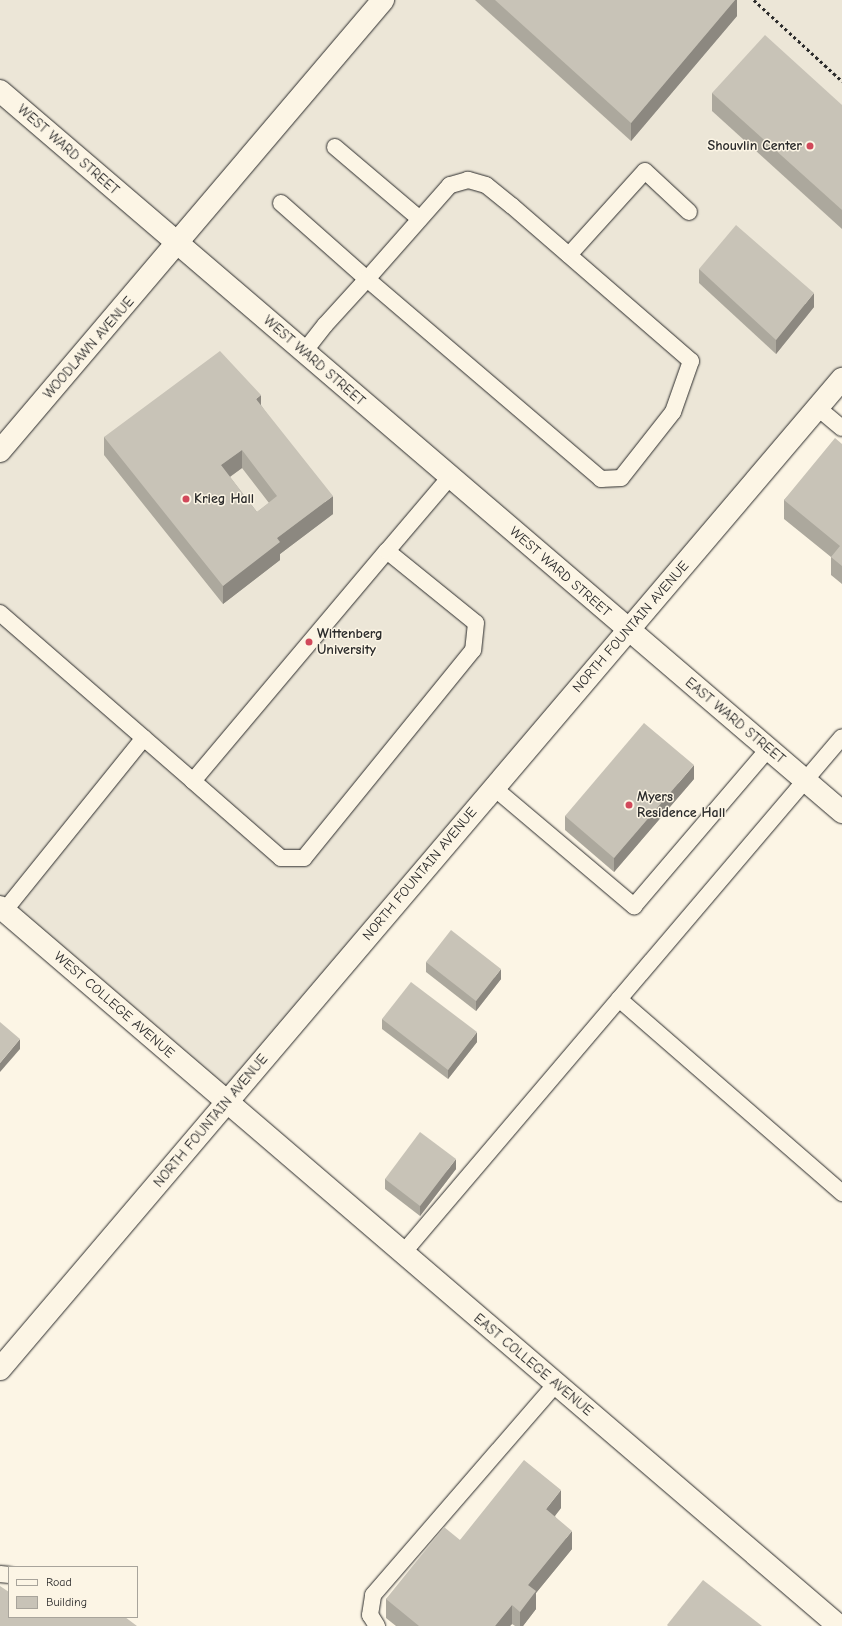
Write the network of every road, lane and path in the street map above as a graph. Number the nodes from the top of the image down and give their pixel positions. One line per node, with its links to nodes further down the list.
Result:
1 (383, 0): 9 (street, WOODLAWN AVENUE)
2 (754, 0): 3 (path)
3 (842, 81)
4 (0, 91): 9 (street, WEST WARD STREET)
5 (335, 147): 8 (lane)
6 (281, 203): 11 (lane)
7 (689, 212): 10 (lane)
8 (420, 219): 10 (lane); 11 (lane)
9 (178, 244): 12 (street, WEST WARD STREET); 16 (street, WOODLAWN AVENUE)
10 (569, 255): 11 (lane)
11 (366, 279): 12 (lane)
12 (304, 352): 17 (street, WEST WARD STREET)
13 (842, 379): 14 (street, NORTH FOUNTAIN AVENUE)
14 (818, 408): 15 (lane); 20 (street, NORTH FOUNTAIN AVENUE)
15 (842, 428)
16 (0, 451)
17 (450, 477): 18 (lane); 20 (street, WEST WARD STREET)
18 (387, 551): 25 (lane); 25 (lane)
19 (0, 613): 22 (lane)
20 (628, 630): 23 (street, EAST WARD STREET); 26 (street, NORTH FOUNTAIN AVENUE)
21 (842, 737): 24 (lane)
22 (144, 738): 25 (lane); 28 (lane)
23 (768, 749): 24 (street, EAST WARD STREET); 26 (lane)
24 (805, 780): 27 (street, EAST WARD STREET); 29 (lane)
25 (193, 781)
26 (494, 787): 30 (street, NORTH FOUNTAIN AVENUE)
27 (842, 812)
28 (1, 908): 30 (street, WEST COLLEGE AVENUE)
29 (619, 999): 31 (lane); 32 (lane)
30 (227, 1103): 32 (street, EAST COLLEGE AVENUE); 33 (street, NORTH FOUNTAIN AVENUE)
31 (842, 1193)
32 (403, 1253): 34 (street, EAST COLLEGE AVENUE)
33 (0, 1369)
34 (556, 1384): 35 (street, EAST COLLEGE AVENUE); 36 (lane)
35 (829, 1623)
36 (377, 1626)

